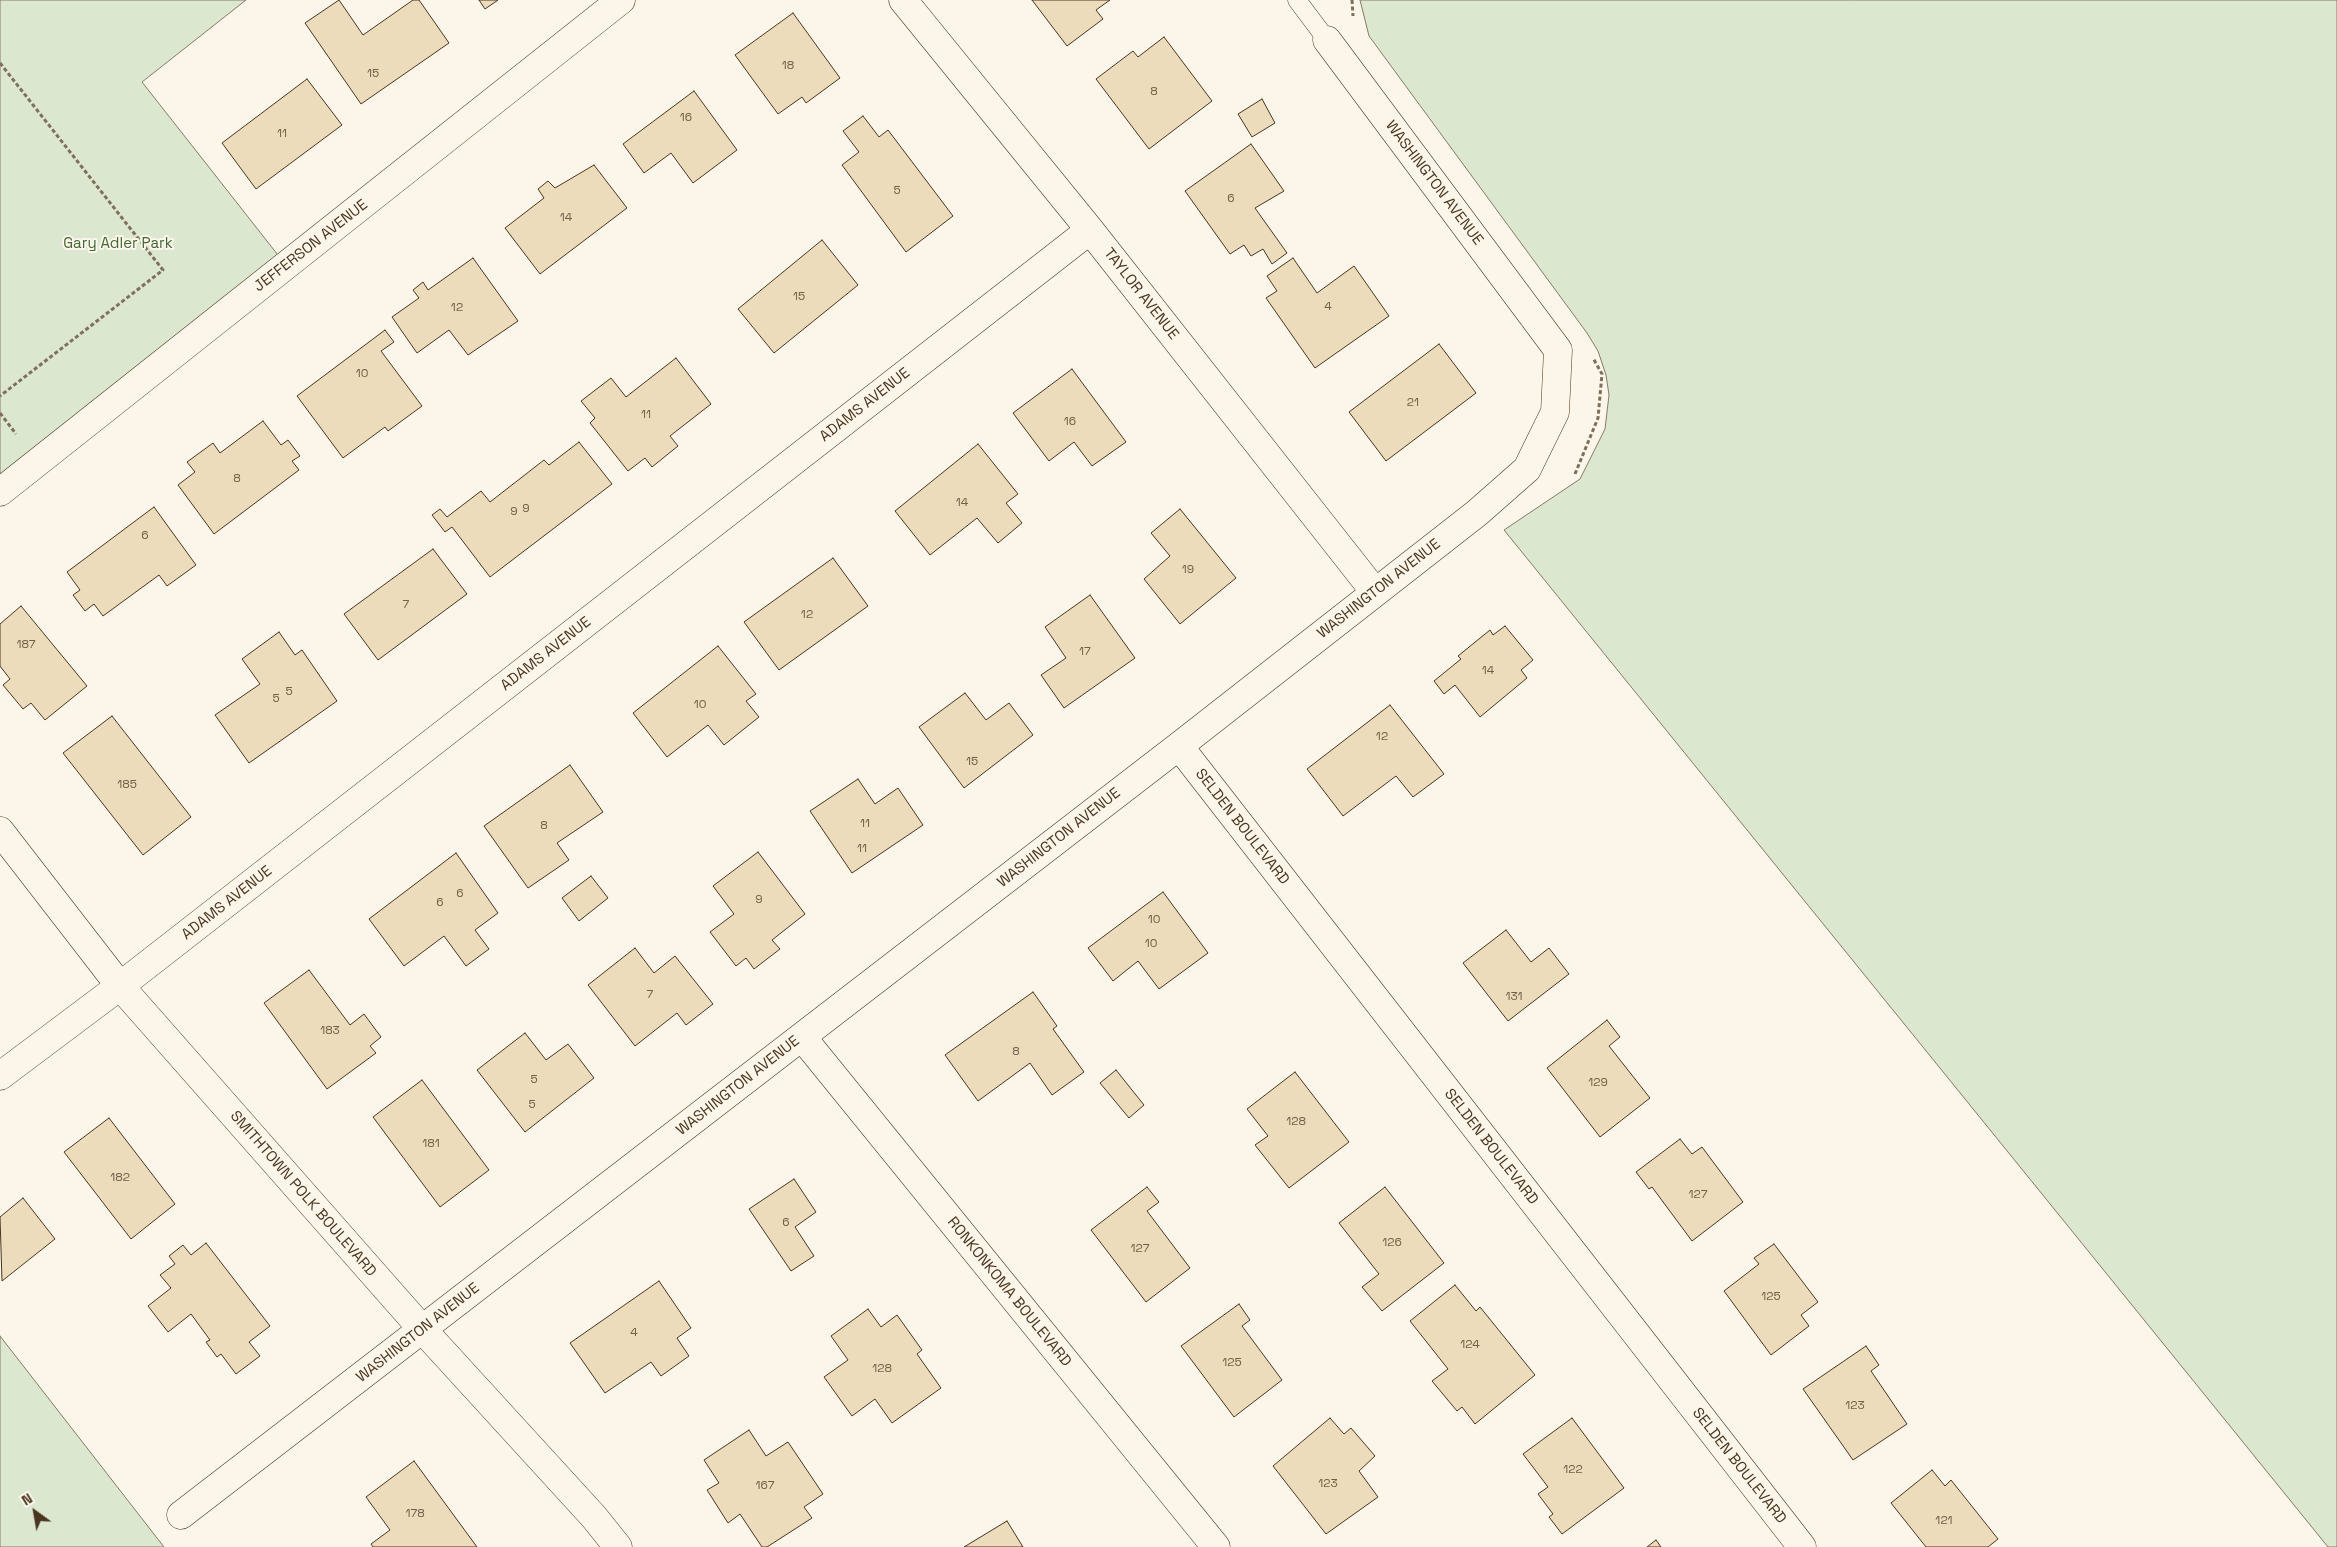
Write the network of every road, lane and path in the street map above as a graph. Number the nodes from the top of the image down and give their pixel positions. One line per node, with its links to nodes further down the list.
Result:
1 (621, 0): 9 (street, JEFFERSON AVENUE)
2 (904, 0): 7 (street, TAYLOR AVENUE)
3 (1296, 0): 5 (lane)
4 (1312, 0): 5 (lane)
5 (1327, 40): 10 (street, WASHINGTON AVENUE)
6 (0, 63): 8 (path)
7 (1090, 230): 10 (street, TAYLOR AVENUE); 13 (street, ADAMS AVENUE)
8 (0, 396)
9 (0, 492)
10 (1375, 592): 11 (street, WASHINGTON AVENUE)
11 (1179, 746): 14 (street, WASHINGTON AVENUE); 20 (street, SELDEN BOULEVARD)
12 (0, 831): 13 (street, SMITHTOWN POLK BOULEVARD)
13 (120, 986): 15 (street, ADAMS AVENUE); 16 (street, SMITHTOWN POLK BOULEVARD)
14 (802, 1037): 16 (street, WASHINGTON AVENUE); 19 (street, RONKONKOMA BOULEVARD)
15 (0, 1076)
16 (423, 1330): 17 (street, WASHINGTON AVENUE); 18 (street, SMITHTOWN POLK BOULEVARD)
17 (181, 1515)
18 (618, 1547)
19 (1216, 1547)
20 (1802, 1547)

